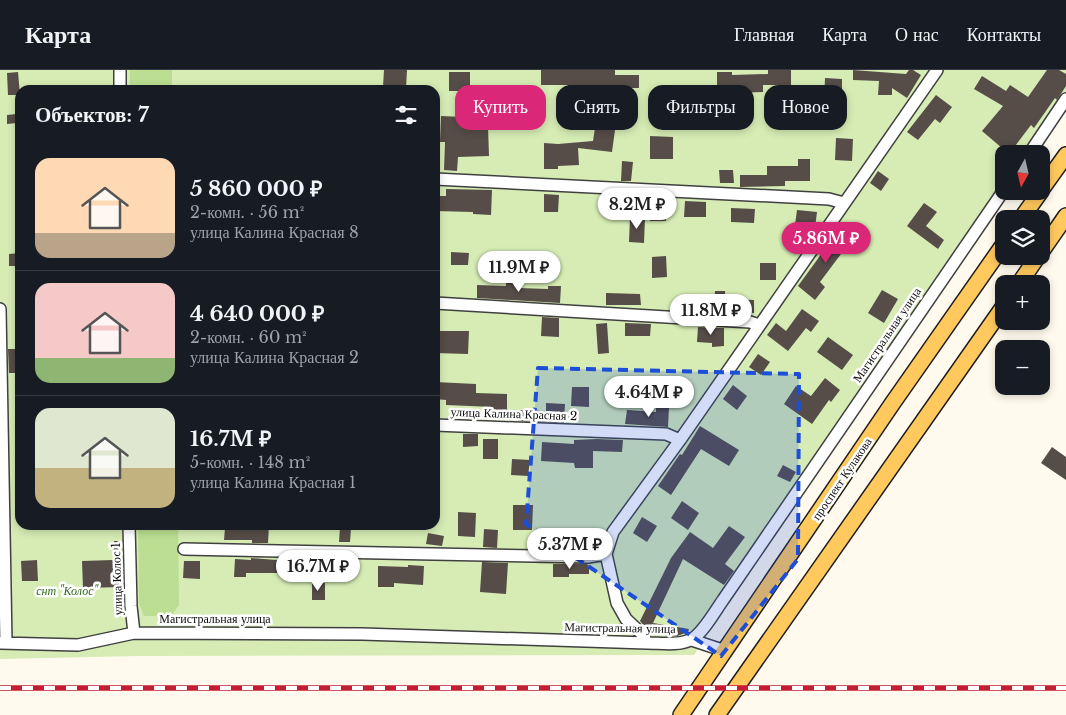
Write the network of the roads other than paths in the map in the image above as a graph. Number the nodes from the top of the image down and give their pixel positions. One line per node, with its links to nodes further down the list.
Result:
1 (120, 70): 3 (street)
2 (937, 70): 10 (street)
3 (120, 85)
4 (1066, 99): 5 (street)
5 (1035, 145)
6 (1066, 155): 7 (main road)
7 (1050, 178)
8 (440, 179): 10 (street)
9 (997, 200): 24 (street, Магистральная улица)
10 (844, 203): 17 (street)
11 (1066, 216): 12 (main road)
12 (1050, 239)
13 (995, 257): 27 (main road, проспект Кулакова)
14 (440, 303): 17 (street)
15 (0, 309): 25 (street)
16 (995, 319): 29 (main road)
17 (759, 325): 19 (street)
18 (440, 425): 19 (street, улица Калина Красная 2)
19 (680, 440): 22 (street)
20 (129, 530): 23 (street, улица Колос 1)
21 (184, 549): 22 (street)
22 (606, 554): 26 (street)
23 (134, 633): 25 (street, Магистральная улица); 26 (street, Магистральная улица)
24 (692, 640): 26 (street, Магистральная улица); 27 (street)
25 (3, 643)
26 (647, 643)
27 (725, 651): 28 (main road, проспект Кулакова)
28 (681, 715)
29 (717, 715)

